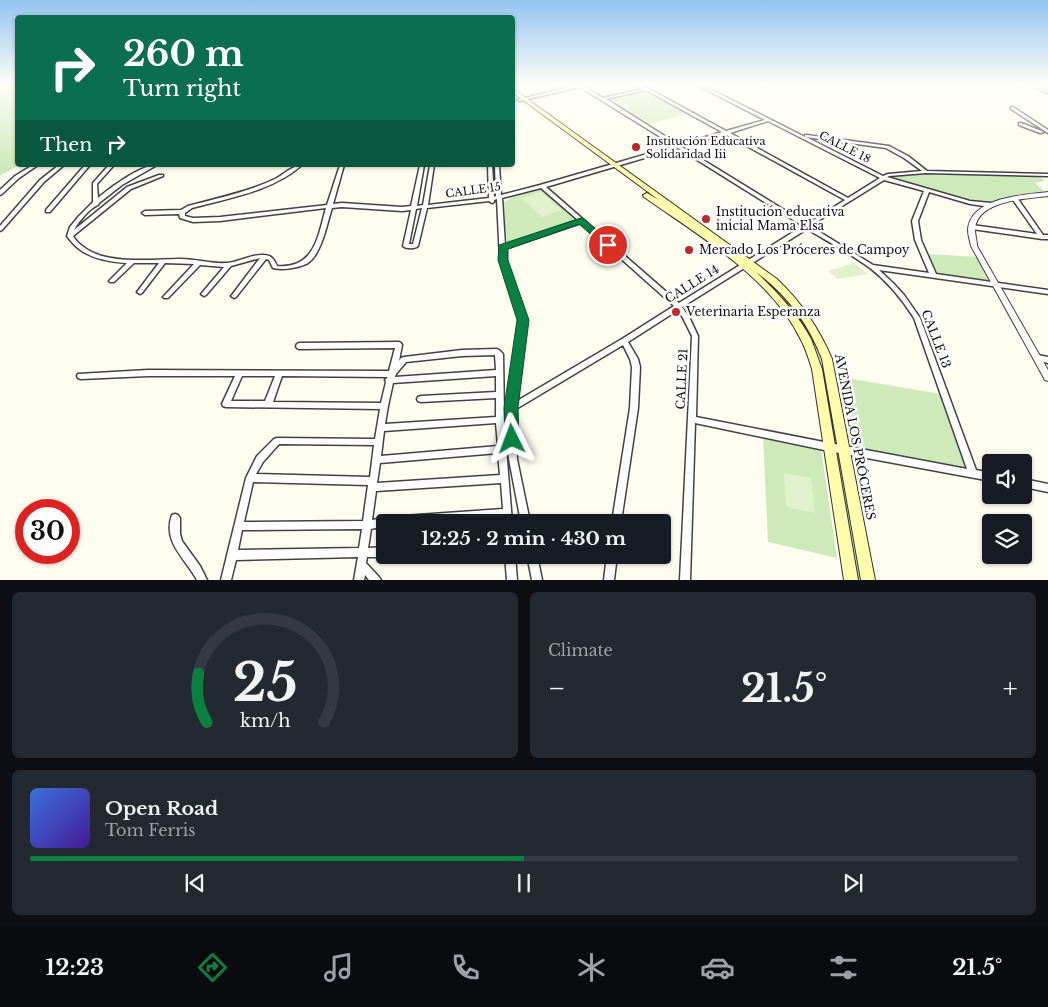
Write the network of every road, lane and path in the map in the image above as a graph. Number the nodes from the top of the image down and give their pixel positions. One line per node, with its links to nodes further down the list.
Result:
1 (540, 112): 12 (main road, AVENIDA LOS PRÓCERES)
2 (623, 112): 11 (street, CALLE 13)
3 (688, 112): 8 (street)
4 (753, 112): 6 (street, CALLE 18)
5 (1018, 112): 9 (street)
6 (769, 120): 8 (street, CALLE 15); 10 (street, CALLE 18)
7 (1020, 124): 9 (street)
8 (725, 132): 11 (street, CALLE 15); 34 (street)
9 (1048, 133)
10 (800, 136): 24 (street); 27 (street, CALLE 18)
11 (678, 146): 12 (street, CALLE 15); 46 (street, CALLE 13)
12 (612, 165): 28 (street, CALLE 15); 57 (main road, AVENIDA LOS PRÓCERES)
13 (33, 167): 30 (street)
14 (60, 167): 48 (street)
15 (86, 167): 42 (street)
16 (110, 167): 36 (street)
17 (151, 167): 36 (street)
18 (297, 167): 43 (street)
19 (341, 167): 38 (street)
20 (422, 167): 41 (street)
21 (432, 167): 39 (street)
22 (490, 167): 33 (street)
23 (497, 167): 32 (street)
24 (926, 172): 25 (street); 27 (street)
25 (1048, 175)
26 (160, 176): 49 (street)
27 (884, 178): 29 (street, CALLE 18); 34 (street, CALLE 14)
28 (542, 186): 32 (street, CALLE 15); 45 (street, CALLE 21)
29 (927, 190): 37 (street, CALLE 18); 60 (street)
30 (0, 193)
31 (1048, 194): 35 (street)
32 (500, 197): 33 (street, CALLE 15); 40 (street)
33 (491, 199): 39 (street, CALLE 15); 40 (street)
34 (849, 200): 46 (street, CALLE 14)
35 (1016, 200): 37 (street); 50 (street)
36 (96, 204): 49 (street)
37 (991, 205): 47 (street)
38 (329, 206): 41 (street, CALLE 15); 43 (street, CALLE 15); 53 (street)
39 (425, 206): 41 (street, CALLE 15); 51 (street)
40 (498, 206): 52 (street)
41 (415, 208): 51 (street)
42 (48, 211)
43 (184, 211): 44 (street)
44 (145, 213)
45 (581, 221): 52 (street); 68 (street, CALLE 21)
46 (806, 226): 57 (street, CALLE 14); 59 (street, CALLE 13)
47 (972, 227): 50 (street); 62 (street)
48 (0, 229)
49 (70, 236): 54 (street)
50 (1045, 237)
51 (406, 246)
52 (502, 248): 83 (street)
53 (265, 256): 58 (street); 66 (street)
54 (132, 262): 55 (street); 61 (street)
55 (162, 263): 56 (street); 63 (street)
56 (198, 263): 58 (street); 67 (street)
57 (746, 263): 68 (street, CALLE 14); 89 (main road, AVENIDA LOS PRÓCERES); 91 (main road, AVENIDA LOS PRÓCERES)
58 (229, 265): 65 (street)
59 (872, 267): 60 (street); 93 (street, CALLE 13)
60 (933, 274): 62 (street)
61 (112, 281)
62 (996, 284): 64 (street); 71 (street)
63 (140, 292)
64 (1048, 292)
65 (204, 294)
66 (234, 296)
67 (166, 297)
68 (678, 306): 69 (street, CALLE 14); 85 (street, CALLE 21)
69 (624, 341): 83 (street, CALLE 14); 102 (street)
70 (300, 346): 77 (street)
71 (1038, 358): 72 (street); 78 (street)
72 (1048, 360)
73 (499, 372): 77 (street); 77 (street); 79 (street)
74 (240, 373): 75 (street); 76 (street); 81 (street)
75 (280, 373): 77 (street); 81 (street)
76 (81, 376)
77 (390, 377): 82 (street)
78 (1048, 378)
79 (500, 395): 80 (street); 86 (street)
80 (421, 399)
81 (268, 404): 82 (street)
82 (384, 406): 87 (street)
83 (511, 408): 84 (street)
84 (511, 419): 86 (street); 101 (street)
85 (691, 419): 89 (street); 120 (street, CALLE 21)
86 (500, 420): 87 (street); 90 (street)
87 (381, 428): 88 (street)
88 (379, 442): 92 (street); 95 (street)
89 (828, 447): 91 (street); 121 (main road, AVENIDA LOS PRÓCERES)
90 (502, 449): 92 (street); 96 (street)
91 (844, 450): 93 (street); 122 (main road, AVENIDA LOS PRÓCERES)
92 (377, 460): 97 (street)
93 (973, 473): 94 (street)
94 (982, 475)
95 (250, 478): 97 (street); 105 (street)
96 (504, 479): 97 (street); 100 (street)
97 (373, 484): 104 (street)
98 (1032, 485): 99 (street)
99 (1048, 488)
100 (507, 512): 104 (street)
101 (524, 514)
102 (618, 514)
103 (176, 518): 113 (street)
104 (368, 525): 105 (street); 107 (street)
105 (238, 526): 108 (street)
106 (376, 553): 107 (street)
107 (364, 554): 108 (street); 112 (street)
108 (232, 555): 114 (street)
109 (511, 564): 117 (street)
110 (534, 564): 118 (street)
111 (611, 564): 119 (street)
112 (362, 565): 115 (street); 116 (street)
113 (202, 580)
114 (226, 580)
115 (359, 580)
116 (376, 580)
117 (512, 580)
118 (537, 580)
119 (609, 580)
120 (685, 580)
121 (851, 580)
122 (868, 580)

